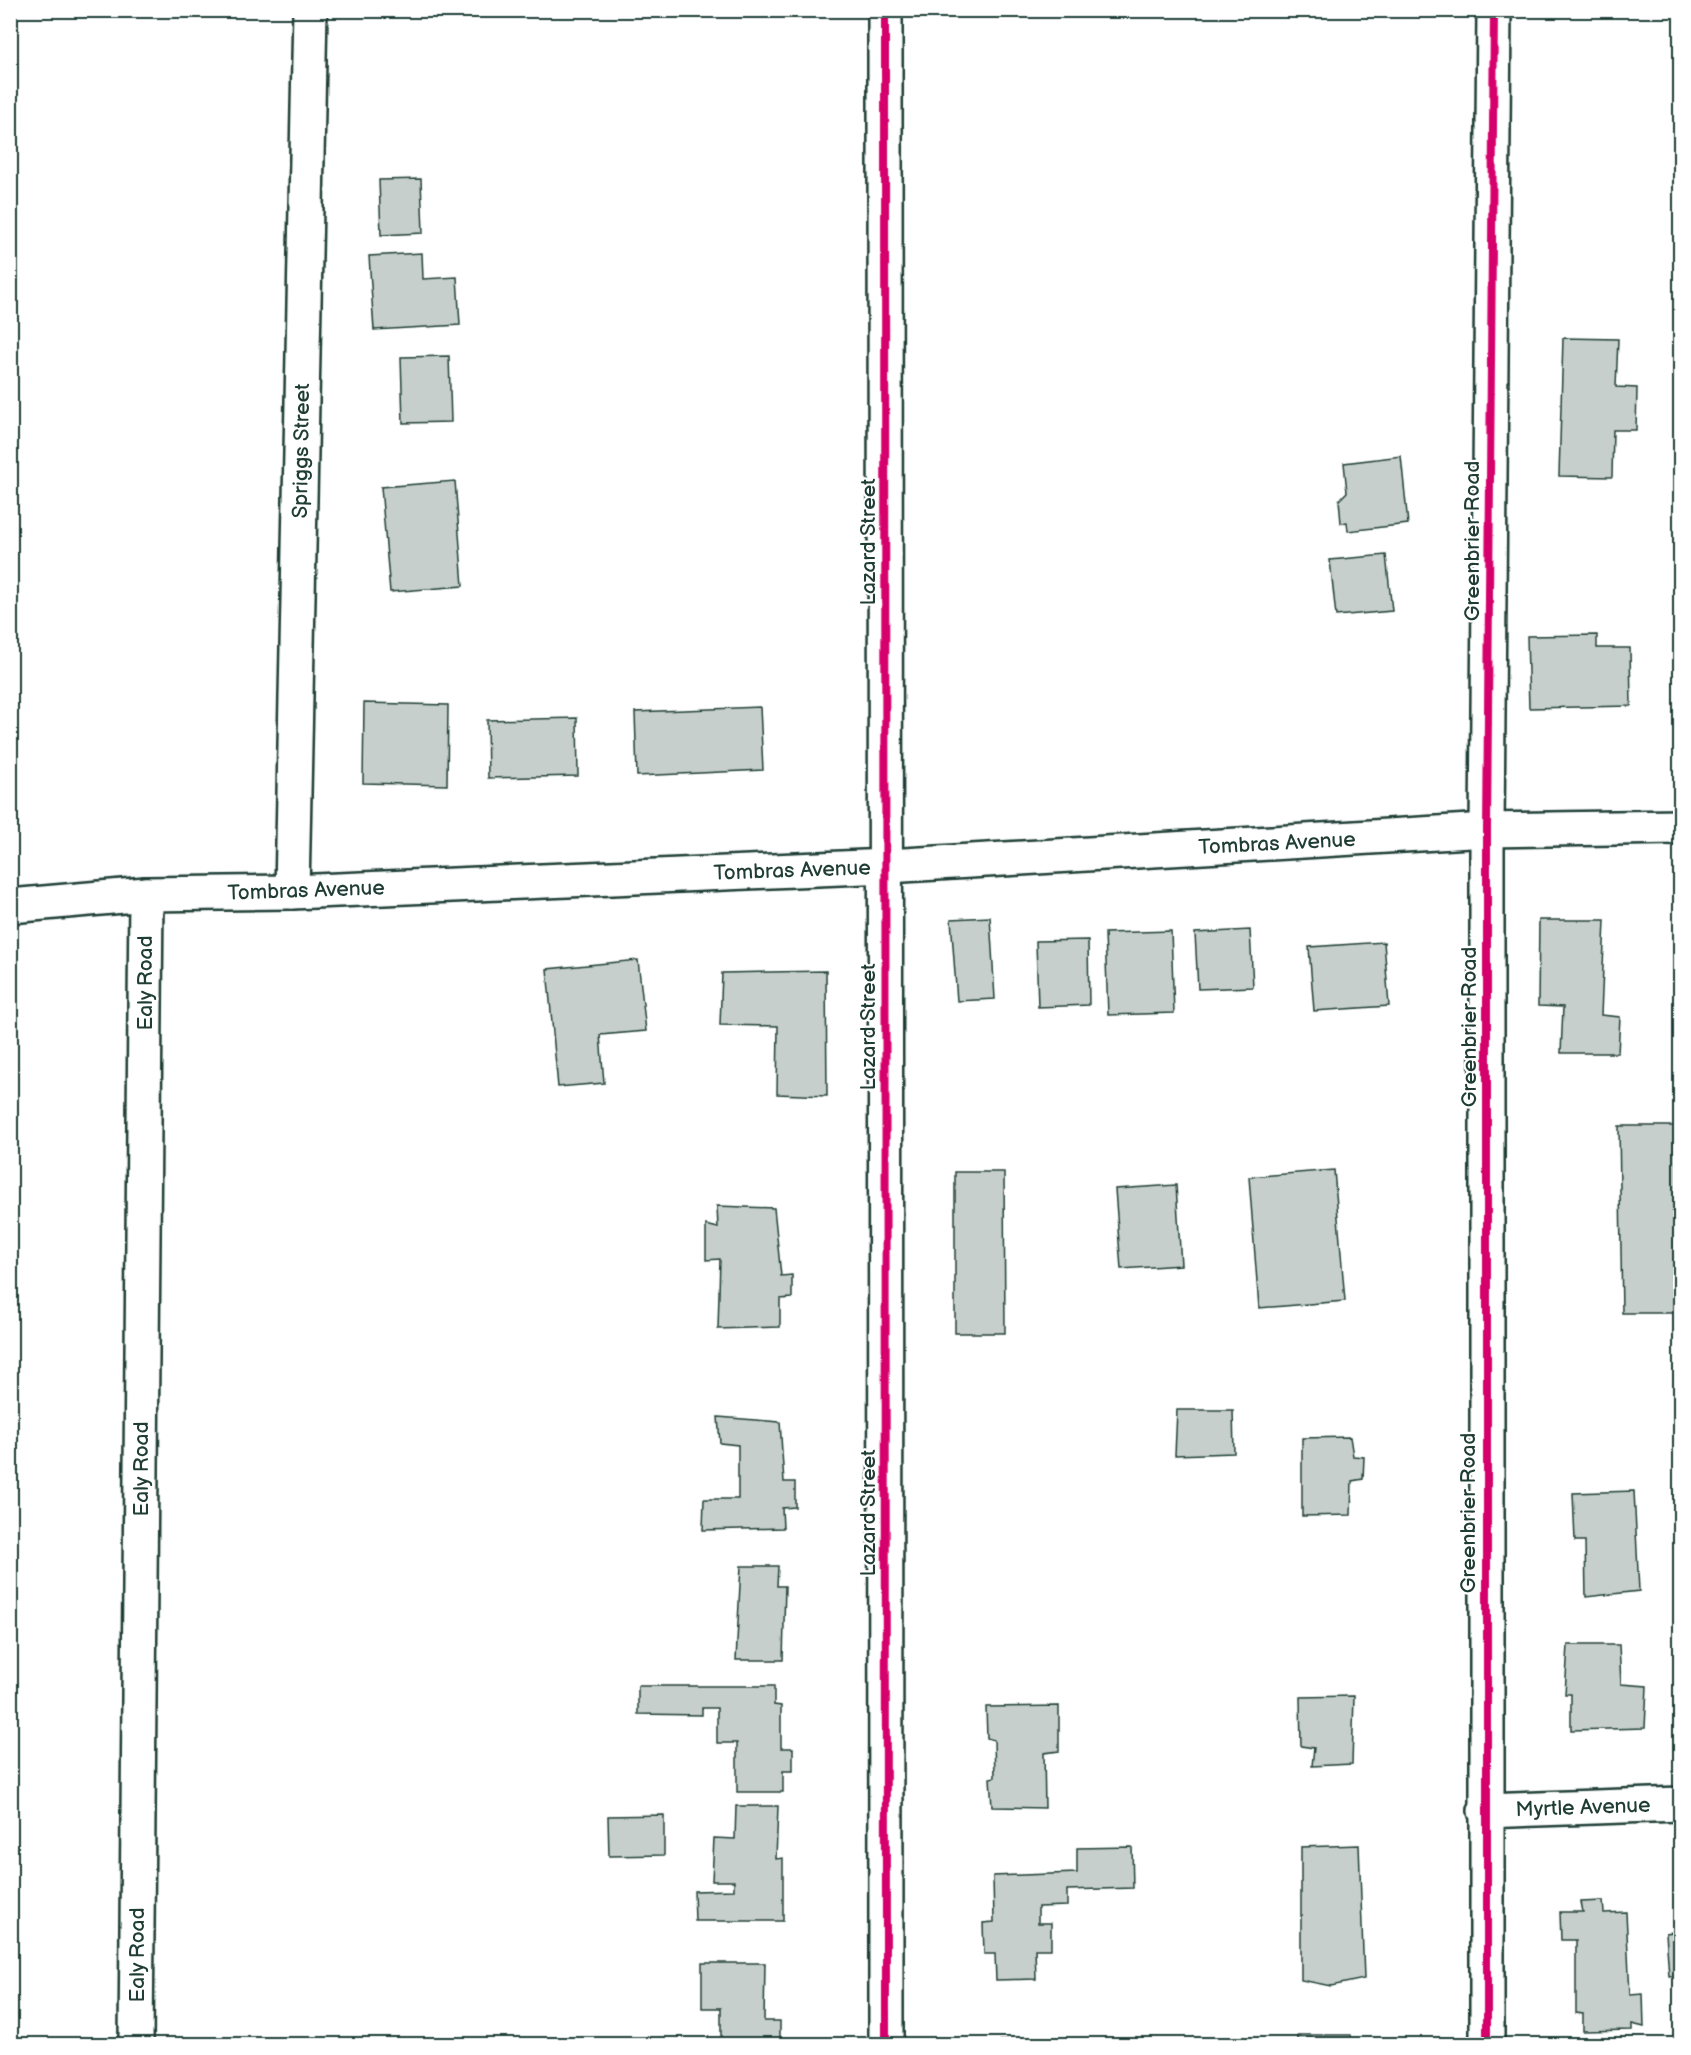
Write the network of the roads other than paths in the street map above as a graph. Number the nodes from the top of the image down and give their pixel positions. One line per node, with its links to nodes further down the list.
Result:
1 (310, 10): 7 (street, Spriggs Street)
2 (885, 10): 6 (street, Lazard Street)
3 (1494, 10): 5 (street, Greenbrier Road)
4 (1680, 827): 5 (street, Tombras Avenue)
5 (1487, 831): 6 (street, Tombras Avenue); 11 (street, Greenbrier Road)
6 (886, 866): 7 (street, Tombras Avenue); 13 (street, Lazard Street)
7 (292, 892): 8 (street, Tombras Avenue)
8 (146, 894): 9 (street, Tombras Avenue); 12 (street, Ealy Road)
9 (10, 906)
10 (1680, 1804): 11 (street, Myrtle Avenue)
11 (1485, 1810): 14 (street, Greenbrier Road)
12 (136, 2044)
13 (886, 2044)
14 (1487, 2044)

